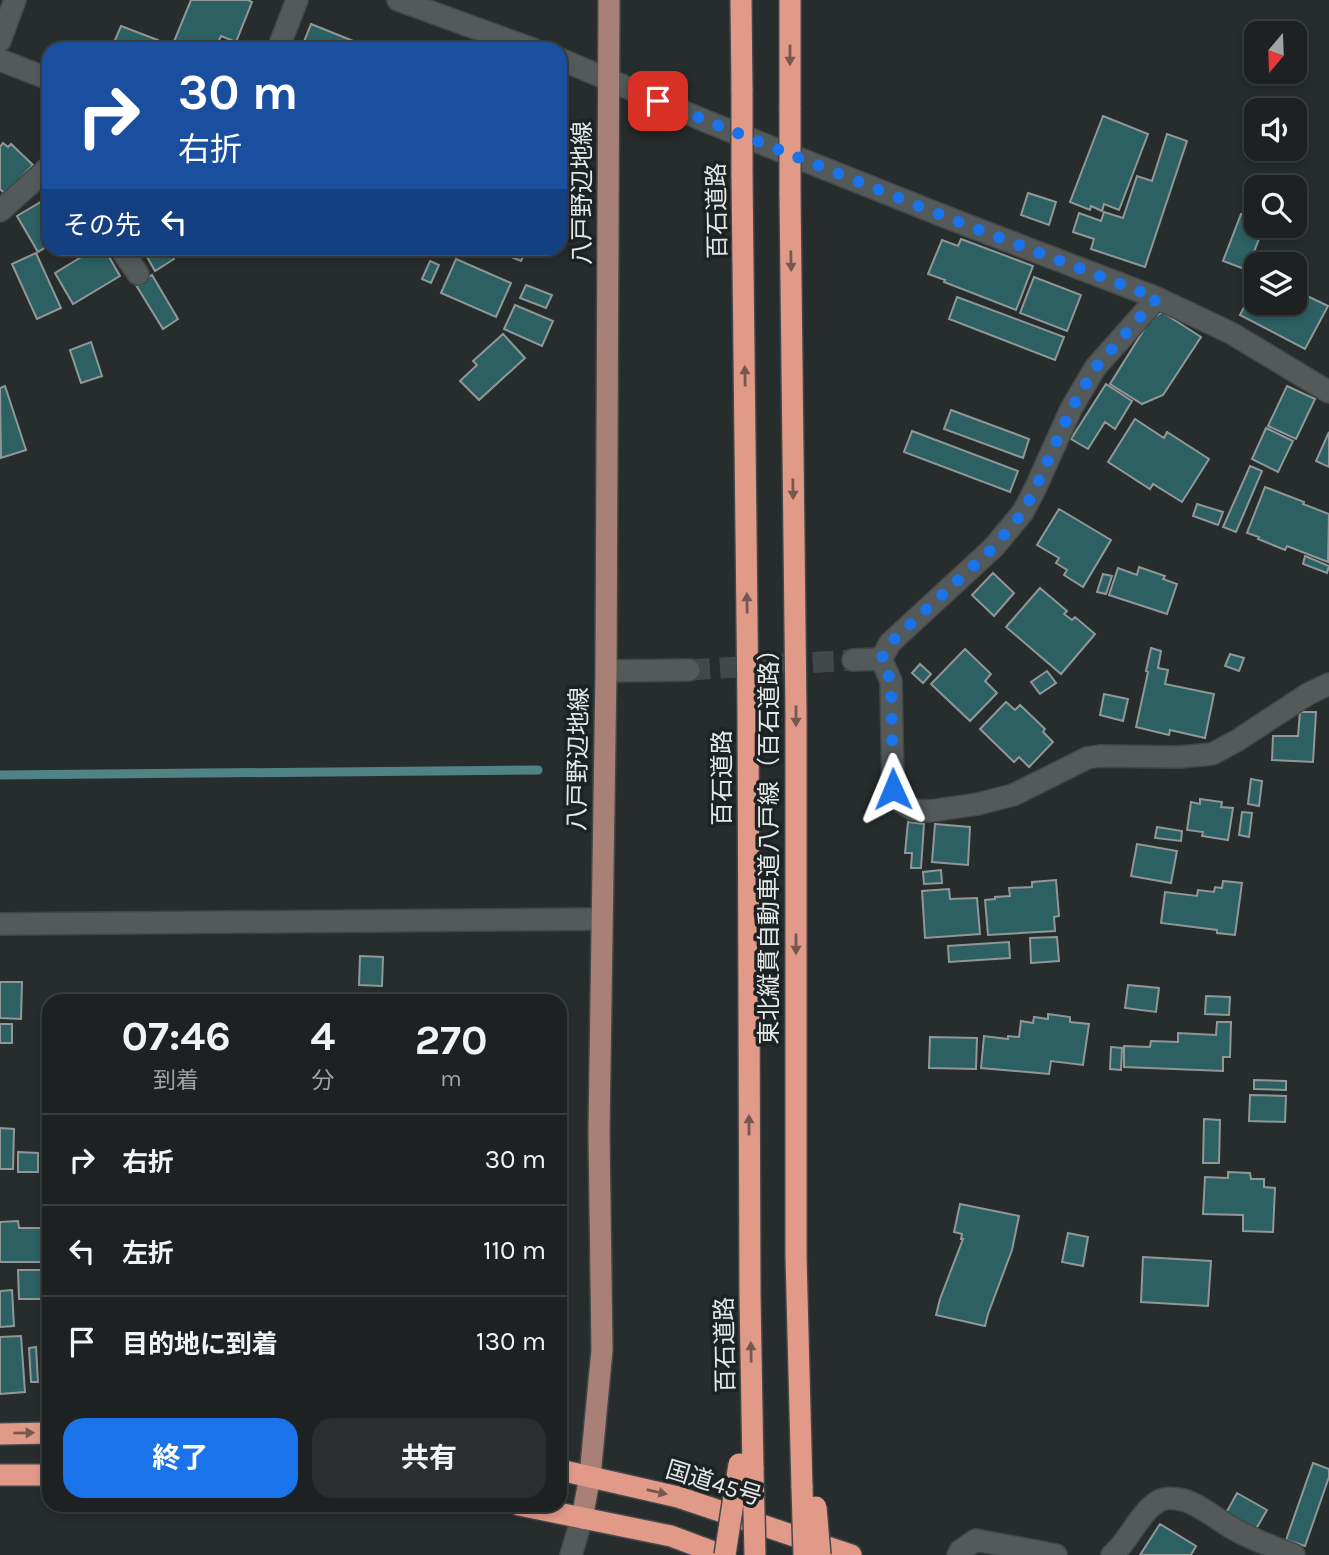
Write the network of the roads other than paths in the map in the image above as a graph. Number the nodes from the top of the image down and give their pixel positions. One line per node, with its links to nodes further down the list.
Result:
1 (15, 0): 7 (street)
2 (297, 0): 8 (street)
3 (398, 0): 9 (street)
4 (609, 0): 13 (main road, 八戸野辺地線)
5 (741, 0): 29 (highway, 百石道路, one-way to 5, bridge)
6 (790, 0): 34 (highway, 東北縦貫自動車道八戸線（百石道路）, one-way to 34, bridge)
7 (0, 41)
8 (281, 42)
9 (514, 42)
10 (0, 60): 12 (street)
11 (567, 62): 13 (street)
12 (42, 76)
13 (609, 80): 18 (street); 23 (main road, 八戸野辺地線)
14 (42, 173): 15 (street)
15 (0, 211)
16 (126, 256): 17 (street)
17 (138, 274)
18 (1157, 298): 19 (street); 20 (street)
19 (1329, 392)
20 (881, 659): 21 (street); 24 (street)
21 (853, 660)
22 (689, 670): 23 (street)
23 (606, 671): 25 (main road, 八戸野辺地線)
24 (1329, 684)
25 (603, 919): 26 (street); 33 (main road, 八戸野辺地線)
26 (0, 924)
27 (42, 1433): 28 (highway, one-way to 27)
28 (0, 1434)
29 (746, 1467): 38 (highway, bridge); 39 (highway, 百石道路, bridge)
30 (567, 1471): 33 (highway, 国道45号)
31 (0, 1475): 32 (highway)
32 (42, 1475)
33 (590, 1476): 36 (main road, 八戸野辺地線); 42 (highway, 国道45号, one-way to 42)
34 (809, 1491): 40 (highway, bridge); 41 (highway, bridge)
35 (553, 1512): 36 (highway)
36 (582, 1518): 37 (street); 38 (highway)
37 (571, 1555)
38 (724, 1555)
39 (755, 1555)
40 (804, 1555)
41 (820, 1555)
42 (851, 1555)
43 (958, 1555): 44 (street)
44 (1056, 1555)
45 (1112, 1555): 46 (street)
46 (1293, 1555)

